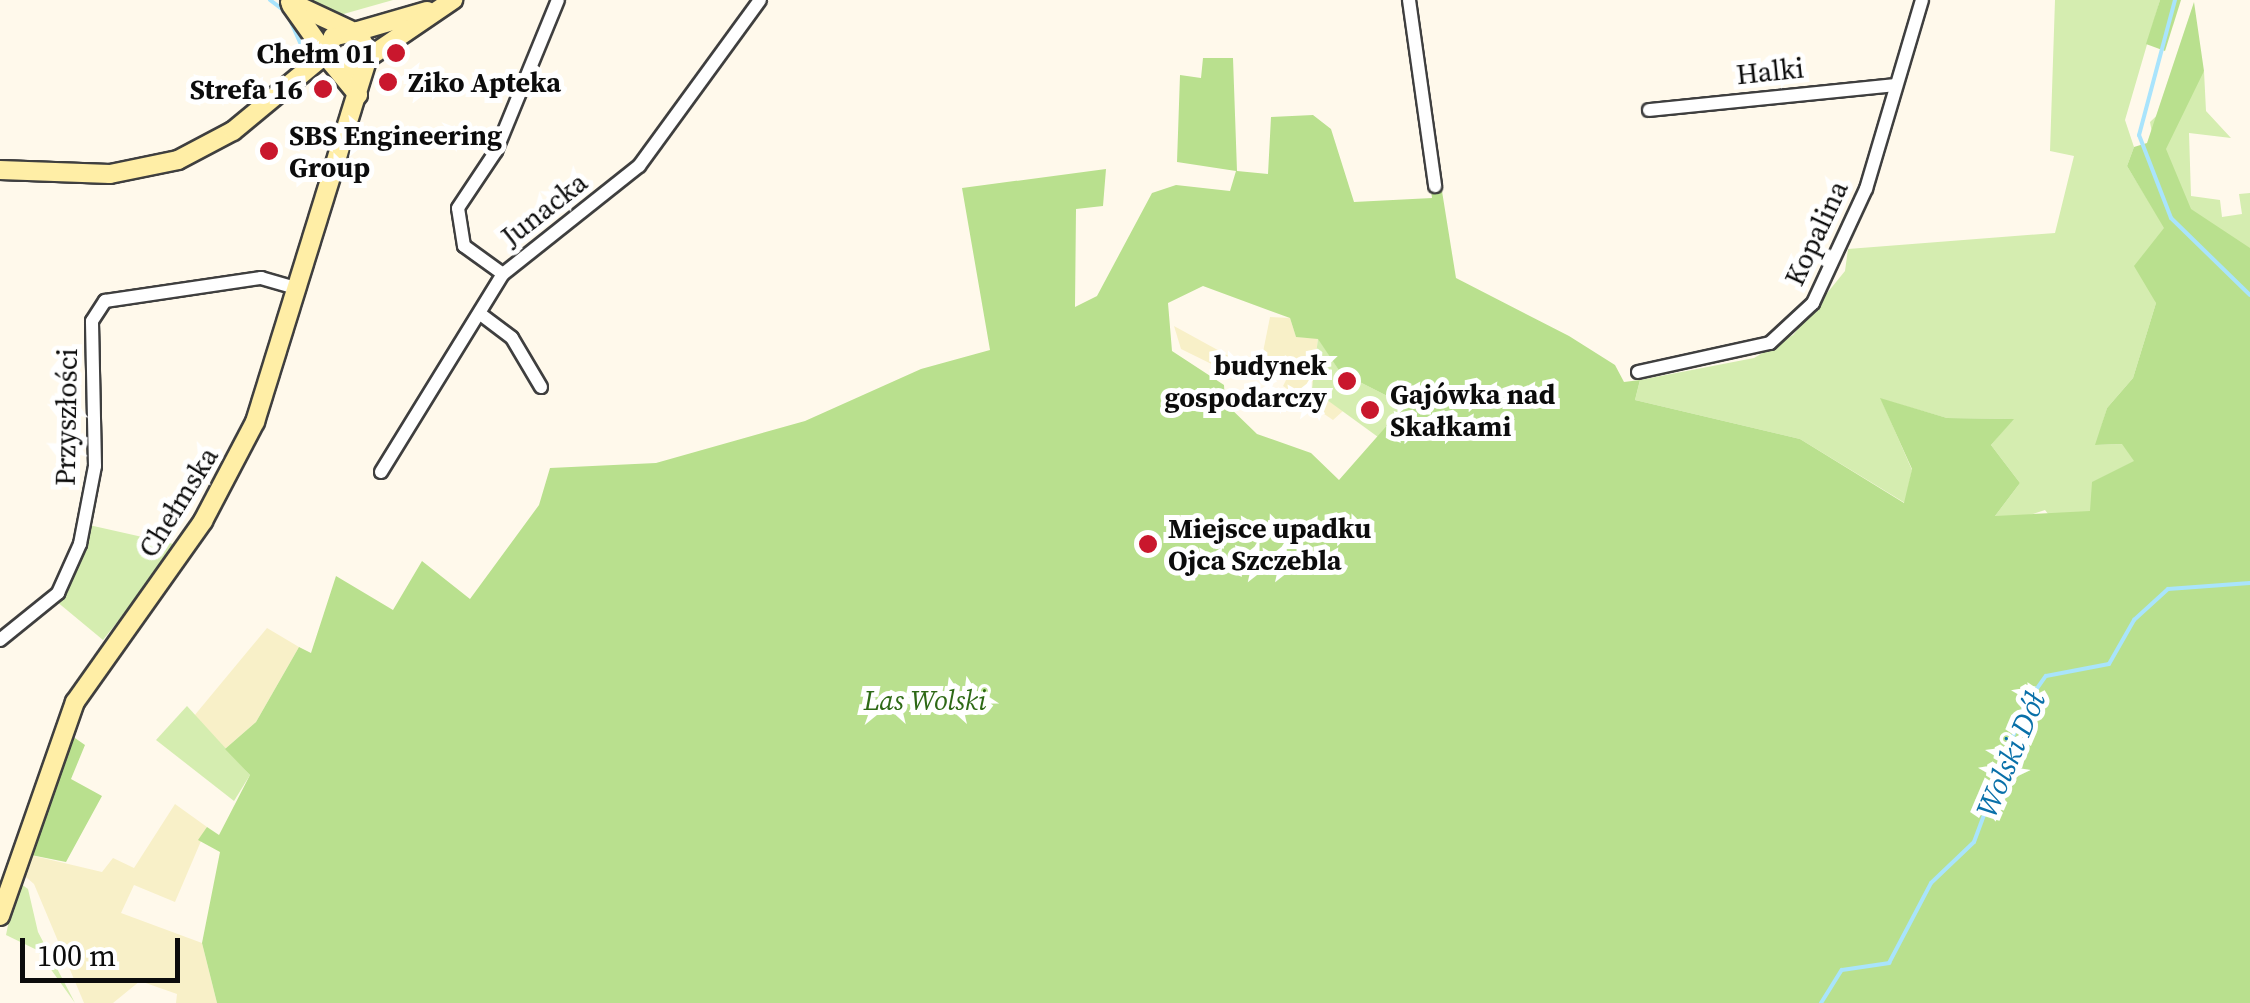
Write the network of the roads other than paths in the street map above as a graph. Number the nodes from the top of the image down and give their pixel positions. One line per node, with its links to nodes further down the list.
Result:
1 (558, 0): 15 (street)
2 (760, 0): 15 (street, Junacka)
3 (1409, 0): 14 (street)
4 (1922, 0): 10 (street, Kopalina)
5 (289, 1): 7 (street); 9 (street)
6 (445, 4): 7 (street); 8 (street)
7 (354, 31): 8 (street); 9 (street)
8 (367, 60): 9 (street); 11 (street, Chełmska)
9 (331, 62): 11 (street); 13 (street)
10 (1896, 85): 12 (street, Halki); 18 (street, Kopalina)
11 (358, 95): 16 (street, Chełmska)
12 (1649, 110)
13 (0, 170)
14 (1435, 186)
15 (503, 274): 17 (street, Junacka)
16 (297, 288): 21 (street, Przyszłości); 22 (street, Chełmska)
17 (483, 316): 19 (street); 20 (street, Junacka)
18 (1638, 372)
19 (540, 387)
20 (380, 472)
21 (0, 640)
22 (0, 916)

